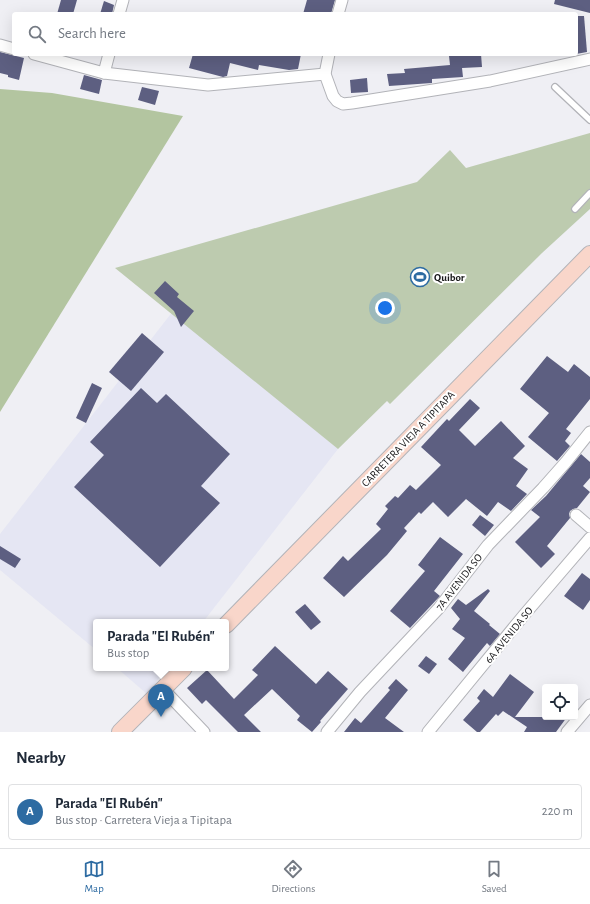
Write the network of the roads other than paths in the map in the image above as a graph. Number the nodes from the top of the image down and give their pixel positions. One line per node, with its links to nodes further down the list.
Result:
1 (122, 0): 3 (street)
2 (342, 0): 4 (street)
3 (119, 12)
4 (339, 12)
5 (0, 45): 6 (street)
6 (12, 48)
7 (41, 56): 11 (street)
8 (108, 56): 11 (street)
9 (329, 56): 12 (street)
10 (590, 59): 12 (street)
11 (104, 73): 12 (street)
12 (325, 74)
13 (555, 87): 14 (lane)
14 (590, 120)
15 (590, 193): 16 (lane)
16 (575, 209)
17 (590, 254): 22 (main road, CARRETERA VIEJA A TIPITAPA)
18 (590, 432): 28 (street, 7A AVENIDA SO)
19 (576, 515): 20 (street)
20 (590, 527)
21 (590, 538): 29 (street, 6A AVENIDA SO)
22 (229, 622)
23 (181, 671): 24 (main road)
24 (163, 689): 26 (main road); 27 (street)
25 (590, 705): 30 (street)
26 (120, 732)
27 (204, 732)
28 (327, 732)
29 (428, 732)
30 (567, 732)

